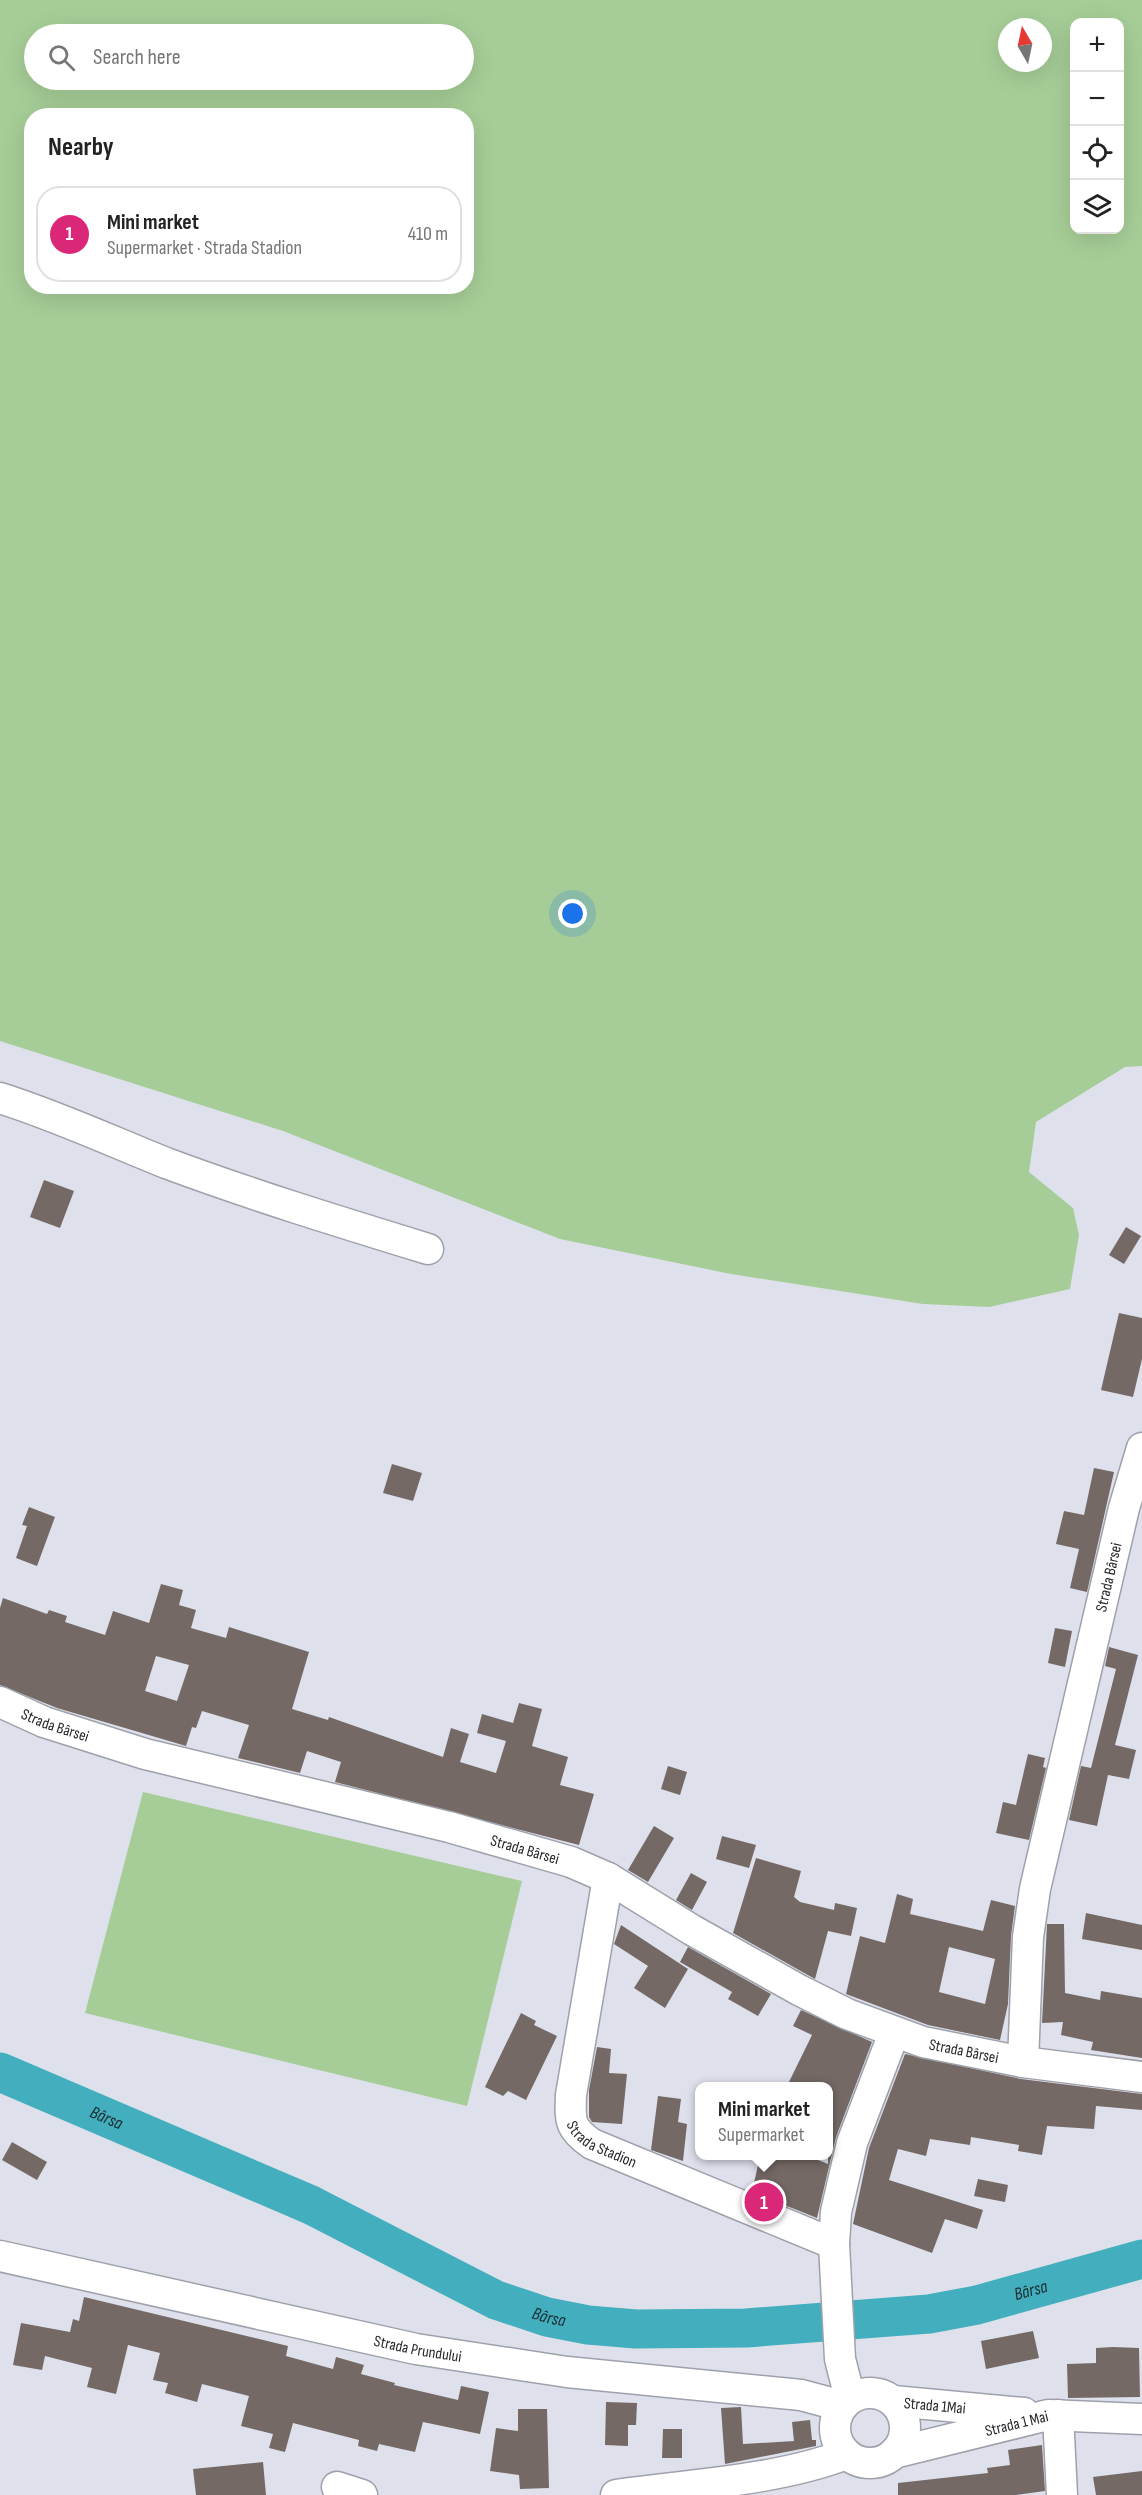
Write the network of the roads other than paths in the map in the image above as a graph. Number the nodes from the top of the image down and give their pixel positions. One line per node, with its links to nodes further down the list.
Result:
1 (0, 1098): 2 (street)
2 (428, 1249)
3 (1142, 1448): 7 (street, Strada Bârsei)
4 (0, 1702): 5 (street, Strada Bârsei)
5 (608, 1878): 6 (street, Strada Bârsei); 9 (street, Strada Stadion)
6 (894, 2033): 7 (street, Strada Bârsei); 9 (street)
7 (1023, 2062): 8 (street, Strada Bârsei)
8 (1142, 2077)
9 (834, 2244): 12 (street)
10 (0, 2256): 12 (street, Strada Prundului)
11 (893, 2401): 12 (street); 13 (street, Strada 1Mai); 15 (street)
12 (846, 2402): 16 (street)
13 (1053, 2415): 14 (street, Strada 1 Mai); 15 (street, Strada 1 Mai); 18 (street)
14 (1142, 2419)
15 (894, 2453): 16 (street)
16 (846, 2454): 17 (street)
17 (616, 2495)
18 (1062, 2495)

